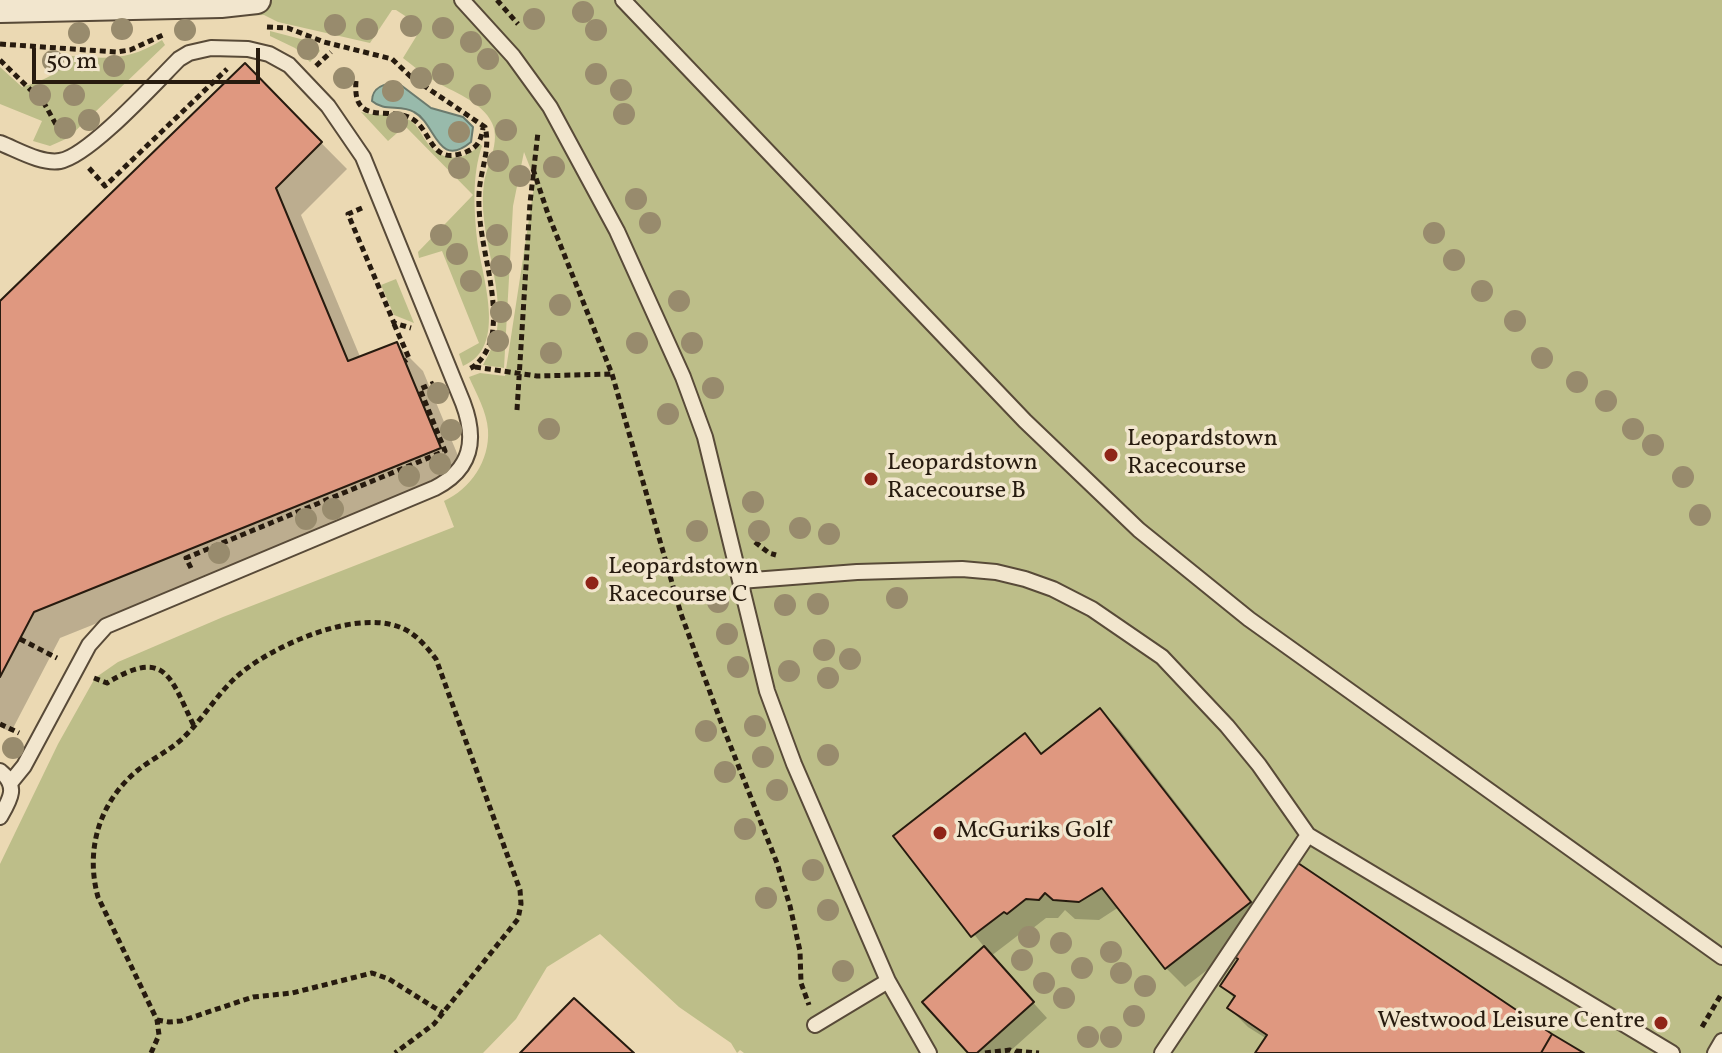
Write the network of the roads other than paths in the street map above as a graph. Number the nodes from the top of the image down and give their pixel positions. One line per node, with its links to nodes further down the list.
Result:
1 (257, 0): 4 (street)
2 (462, 0): 6 (lane)
3 (623, 0): 11 (lane)
4 (0, 9)
5 (0, 143): 8 (lane)
6 (740, 581): 10 (lane); 12 (lane)
7 (0, 771): 8 (lane)
8 (11, 782): 9 (lane)
9 (0, 817)
10 (1308, 835): 16 (lane); 17 (lane)
11 (1722, 957)
12 (888, 981): 13 (lane); 15 (lane)
13 (815, 1025)
14 (1722, 1041): 18 (lane)
15 (929, 1053)
16 (1162, 1053)
17 (1672, 1053)
18 (1715, 1053)

